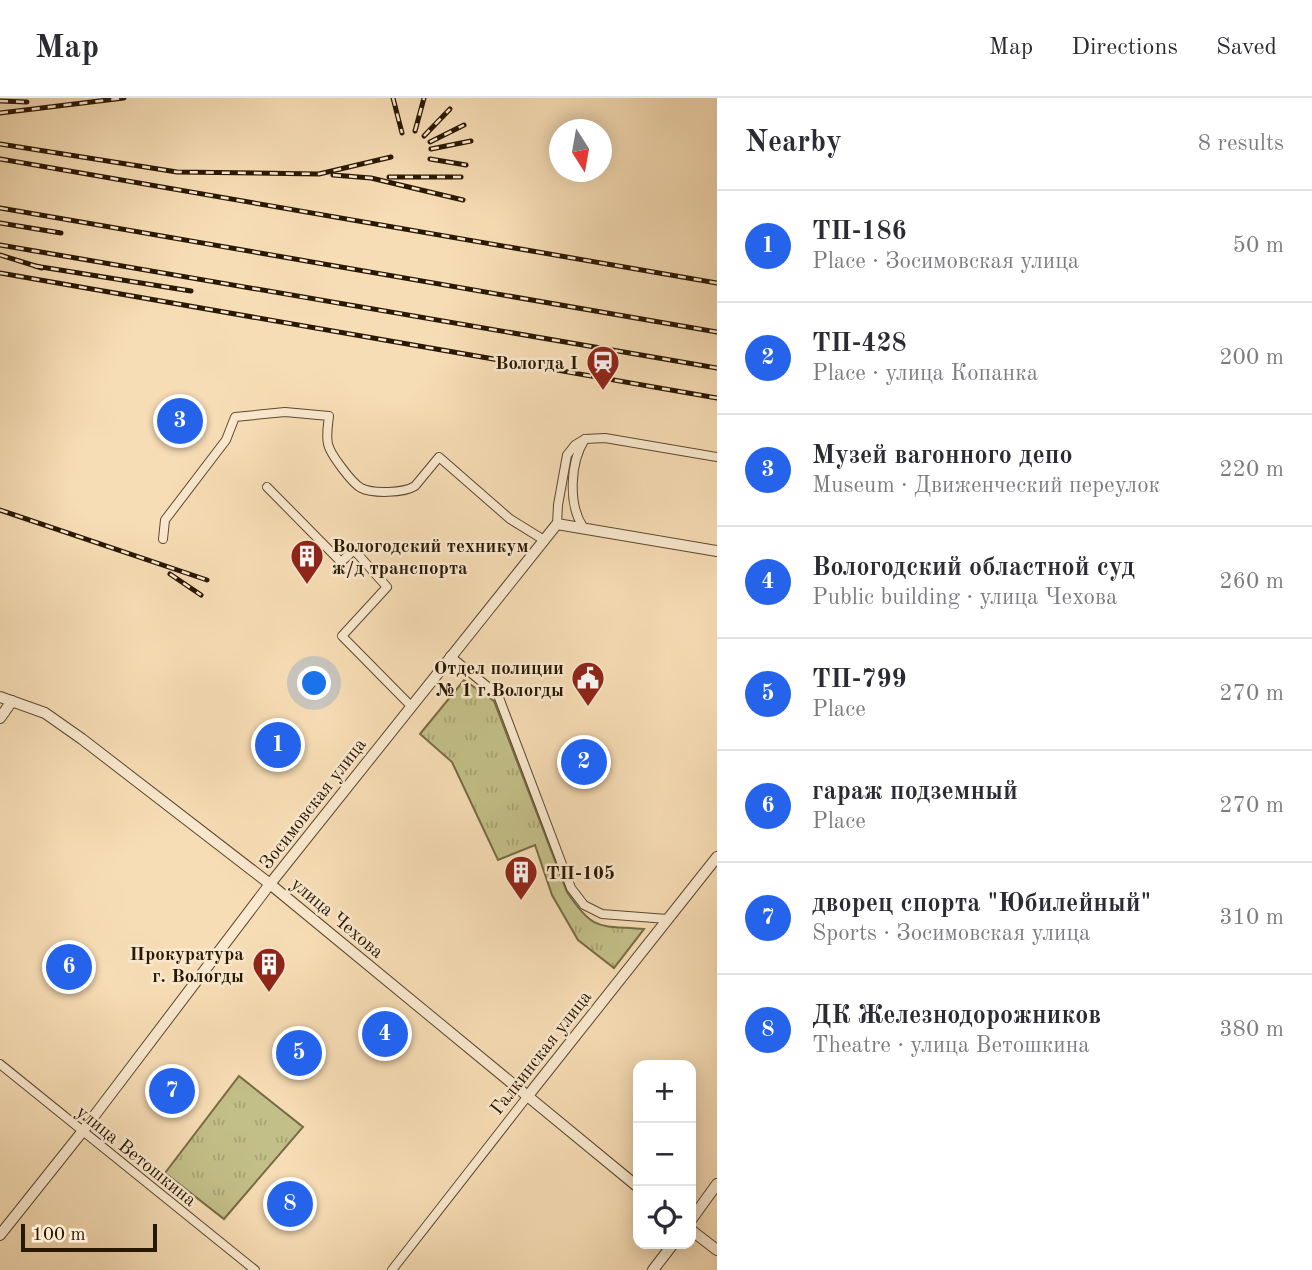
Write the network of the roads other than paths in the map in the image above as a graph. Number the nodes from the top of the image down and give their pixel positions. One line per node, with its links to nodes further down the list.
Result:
1 (585, 439): 2 (street); 4 (street); 5 (street)
2 (717, 457)
3 (267, 487): 12 (street)
4 (557, 524): 5 (street); 7 (street, Зосимовская улица)
5 (583, 527): 8 (street)
6 (163, 539): 7 (street)
7 (544, 540): 9 (street, Зосимовская улица)
8 (717, 551)
9 (450, 656): 12 (street, Зосимовская улица); 16 (street)
10 (0, 697): 11 (street, улица Чехова)
11 (12, 701): 13 (street); 15 (street, улица Чехова)
12 (411, 706): 15 (street, Зосимовская улица)
13 (0, 718)
14 (717, 857): 16 (street, Галкинская улица)
15 (270, 884): 18 (street, улица Чехова); 19 (street, Зосимовская улица)
16 (667, 919): 18 (street, Галкинская улица)
17 (0, 1064): 19 (street, улица Ветошкина)
18 (527, 1097): 21 (street, улица Чехова); 28 (street, Галкинская улица)
19 (82, 1132): 24 (street, Зосимовская улица); 27 (street, улица Ветошкина)
20 (717, 1184): 22 (street)
21 (637, 1186)
22 (696, 1213)
23 (696, 1234): 26 (street)
24 (0, 1235)
25 (669, 1249): 29 (street)
26 (717, 1250)
27 (256, 1270)
28 (392, 1270)
29 (653, 1270)

